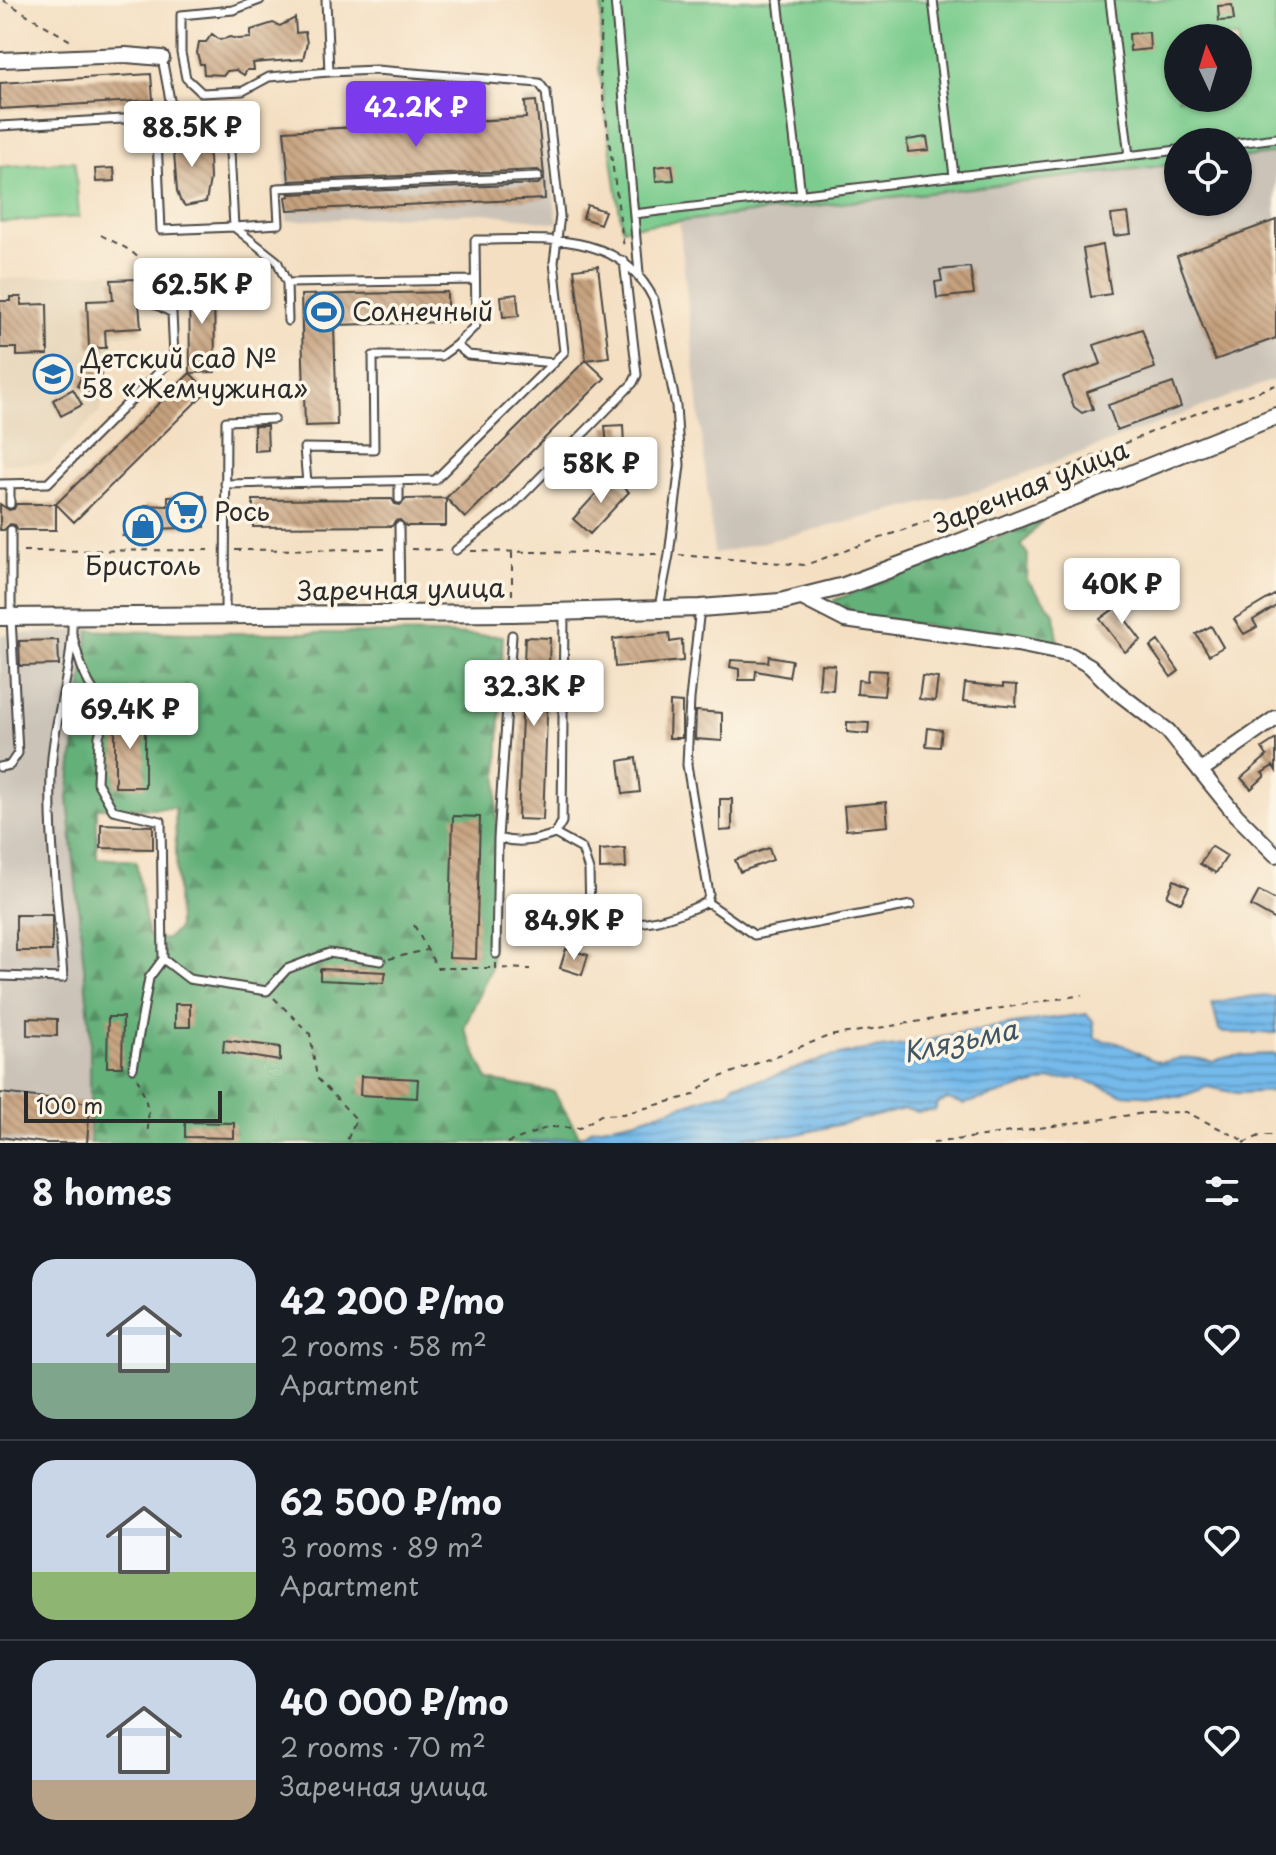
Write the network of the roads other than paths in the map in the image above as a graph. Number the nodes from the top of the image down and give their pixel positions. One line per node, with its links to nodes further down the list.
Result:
1 (260, 0): 9 (lane)
2 (326, 0): 9 (lane)
3 (615, 0): 20 (lane)
4 (778, 0): 19 (lane)
5 (933, 0): 17 (lane)
6 (1110, 0): 16 (lane)
7 (162, 58): 8 (street); 11 (lane)
8 (0, 60)
9 (329, 72): 22 (lane)
10 (156, 116): 11 (lane); 12 (lane); 21 (lane)
11 (173, 116): 21 (lane)
12 (0, 126)
13 (1276, 138): 14 (lane)
14 (1252, 141)
15 (1164, 152): 16 (lane)
16 (1129, 156): 17 (lane)
17 (954, 176): 19 (lane)
18 (538, 177): 21 (lane)
19 (801, 195): 20 (lane)
20 (634, 214): 24 (lane)
21 (234, 227): 27 (lane)
22 (556, 241): 23 (lane); 26 (lane); 30 (lane)
23 (624, 261): 24 (lane); 42 (lane)
24 (639, 273): 45 (lane)
25 (154, 278): 36 (lane)
26 (475, 280): 27 (lane); 29 (lane)
27 (287, 283): 28 (lane)
28 (288, 321)
29 (456, 345): 30 (lane); 34 (lane)
30 (554, 363): 33 (lane)
31 (1276, 416): 43 (street, Заречная улица)
32 (274, 419): 37 (lane)
33 (399, 481): 34 (lane); 38 (lane)
34 (307, 483): 37 (lane)
35 (0, 484): 36 (lane)
36 (10, 484): 39 (lane)
37 (225, 484): 48 (lane)
38 (399, 499)
39 (10, 504)
40 (399, 526): 47 (lane)
41 (11, 530): 49 (lane)
42 (456, 550)
43 (802, 598): 44 (street, Заречная улица); 55 (street)
44 (700, 608): 45 (street, Заречная улица); 59 (lane)
45 (658, 609): 46 (street, Заречная улица)
46 (564, 612): 47 (street, Заречная улица); 56 (lane)
47 (400, 614): 48 (street, Заречная улица)
48 (225, 616): 50 (street, Заречная улица)
49 (6, 617): 50 (street, Заречная улица); 54 (lane)
50 (72, 617): 52 (lane)
51 (512, 635): 57 (lane)
52 (73, 636): 62 (lane); 64 (lane)
53 (1276, 718): 55 (street)
54 (0, 767)
55 (1200, 771): 58 (street)
56 (555, 834): 57 (lane); 59 (lane)
57 (498, 838): 61 (lane)
58 (1276, 855)
59 (707, 902): 60 (lane)
60 (911, 905)
61 (496, 954)
62 (163, 959): 63 (lane); 65 (lane)
63 (381, 961)
64 (0, 976)
65 (133, 1068)

